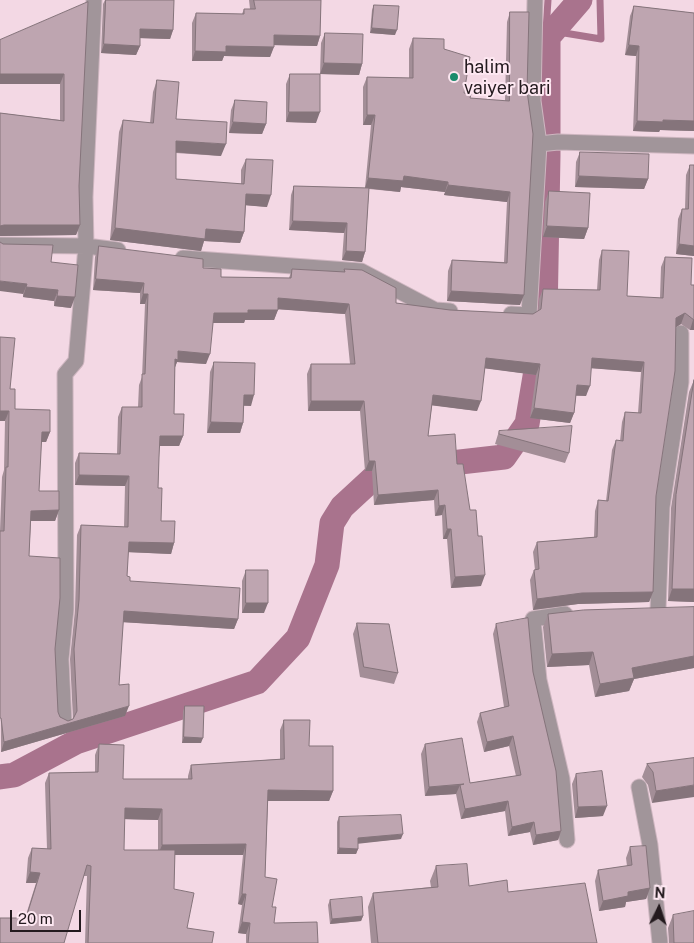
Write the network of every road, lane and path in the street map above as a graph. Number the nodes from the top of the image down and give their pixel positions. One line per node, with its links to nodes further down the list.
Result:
1 (94, 0): 6 (street)
2 (535, 0): 3 (street)
3 (538, 144): 4 (street); 10 (street)
4 (694, 146)
5 (0, 245): 6 (street)
6 (86, 246): 7 (street); 17 (street)
7 (134, 252)
8 (172, 256): 9 (street)
9 (463, 312)
10 (491, 313)
11 (681, 333): 12 (street)
12 (688, 382): 14 (street)
13 (640, 610): 14 (street)
14 (658, 610): 15 (street)
15 (676, 610)
16 (578, 613): 19 (street)
17 (64, 722)
18 (640, 788): 20 (street)
19 (567, 840)
20 (660, 943)

